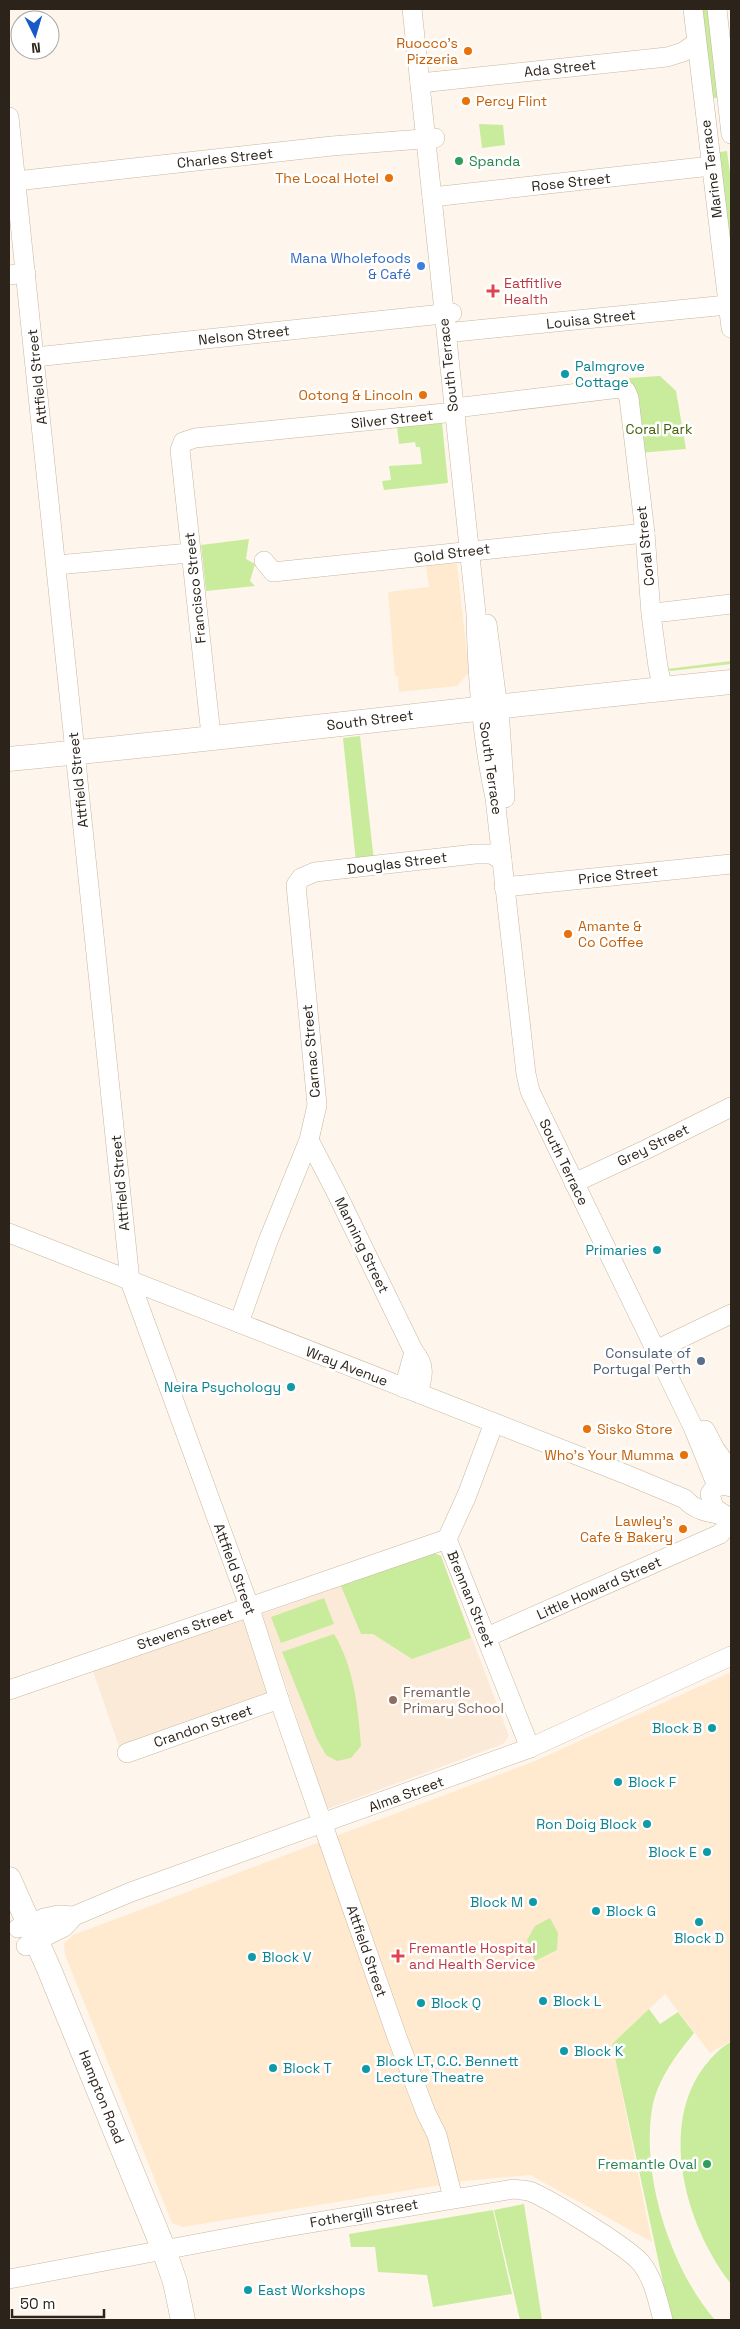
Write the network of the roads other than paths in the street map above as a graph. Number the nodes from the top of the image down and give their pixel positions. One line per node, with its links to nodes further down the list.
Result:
1 (412, 9): 6 (street, South Terrace)
2 (421, 9): 6 (street, South Terrace)
3 (693, 9): 5 (street, Marine Terrace)
4 (717, 9): 8 (street, Marine Terrace)
5 (696, 43): 6 (street, Ada Street); 9 (street, Marine Terrace)
6 (425, 83): 11 (street, South Terrace)
7 (9, 117): 13 (street, Attfield Street)
8 (731, 123): 9 (street); 10 (street, Marine Terrace)
9 (706, 126): 12 (street, Marine Terrace)
10 (731, 134)
11 (430, 139): 13 (street, Charles Street); 14 (street, South Terrace)
12 (710, 166): 14 (street, Rose Street); 16 (street, Marine Terrace)
13 (16, 181): 15 (street, Attfield Street)
14 (436, 197): 17 (street, South Terrace)
15 (18, 274): 20 (street, Attfield Street)
16 (727, 305): 18 (street, Marine Terrace); 19 (street, Louisa Street)
17 (448, 313): 19 (street, South Terrace); 20 (street, Nelson Street); 22 (street, South Terrace)
18 (731, 328)
19 (455, 332): 22 (street, South Terrace)
20 (35, 358): 28 (street, Attfield Street)
21 (629, 402): 22 (street, Silver Street); 24 (street, Coral Street)
22 (458, 409): 23 (street, Silver Street); 25 (street, South Terrace)
23 (180, 450): 26 (street, Francisco Street)
24 (644, 533): 25 (street, Gold Street); 33 (street, Coral Street)
25 (473, 551): 27 (street, Gold Street); 34 (street, South Terrace)
26 (190, 553): 28 (street); 35 (street, Francisco Street)
27 (264, 561)
28 (57, 565): 37 (street, Attfield Street)
29 (731, 604): 30 (street)
30 (663, 612)
31 (731, 671): 33 (main road, South Street)
32 (731, 682): 33 (main road, South Street)
33 (662, 683): 34 (main road, South Street)
34 (489, 700): 35 (main road, South Street); 37 (main road, South Street); 39 (street, South Terrace); 42 (street, South Terrace)
35 (210, 726): 37 (main road, South Street)
36 (9, 746): 37 (main road, South Street)
37 (75, 746): 38 (main road, South Street); 47 (street, Attfield Street)
38 (9, 758)
39 (502, 860): 41 (street, Douglas Street); 42 (street, South Terrace)
40 (731, 864): 42 (street, Price Street)
41 (296, 885): 44 (street, Carnac Street)
42 (509, 886): 45 (street, South Terrace)
43 (731, 1107): 45 (street, Grey Street)
44 (309, 1140): 49 (street, Carnac Street); 51 (street, Manning Street)
45 (578, 1181): 50 (street, South Terrace)
46 (9, 1233): 47 (street, Wray Avenue)
47 (130, 1281): 49 (street, Wray Avenue); 58 (street, Attfield Street)
48 (731, 1314): 50 (street)
49 (239, 1323): 51 (street, Wray Avenue)
50 (660, 1348): 53 (street, South Terrace); 54 (street, South Terrace)
51 (411, 1390): 52 (street, Wray Avenue)
52 (494, 1423): 55 (street, Wray Avenue); 57 (street, Brennan Street)
53 (731, 1471)
54 (719, 1489): 55 (street); 56 (street, South Terrace)
55 (684, 1499): 56 (street, Wray Avenue)
56 (728, 1516): 59 (street, Little Howard Street)
57 (447, 1539): 58 (street, Stevens Street); 59 (street, Brennan Street)
58 (249, 1606): 61 (street, Stevens Street); 62 (street, Attfield Street)
59 (487, 1637): 63 (street, Brennan Street)
60 (731, 1656): 63 (street, Alma Street)
61 (9, 1690)
62 (279, 1699): 64 (street, Crandon Street); 65 (street, Attfield Street)
63 (530, 1748): 65 (street, Alma Street)
64 (127, 1752)
65 (323, 1824): 68 (street, Alma Street); 69 (street, Attfield Street)
66 (9, 1879): 68 (main road, Hampton Road)
67 (9, 1905): 68 (main road, Hampton Road)
68 (27, 1935): 70 (main road, Hampton Road)
69 (453, 2198): 70 (street, Fothergill Street); 74 (street, Fothergill Street)
70 (157, 2251): 71 (street, Fothergill Street); 72 (main road, Hampton Road); 73 (main road, Hampton Road)
71 (9, 2279)
72 (168, 2320)
73 (183, 2320)
74 (663, 2320)

